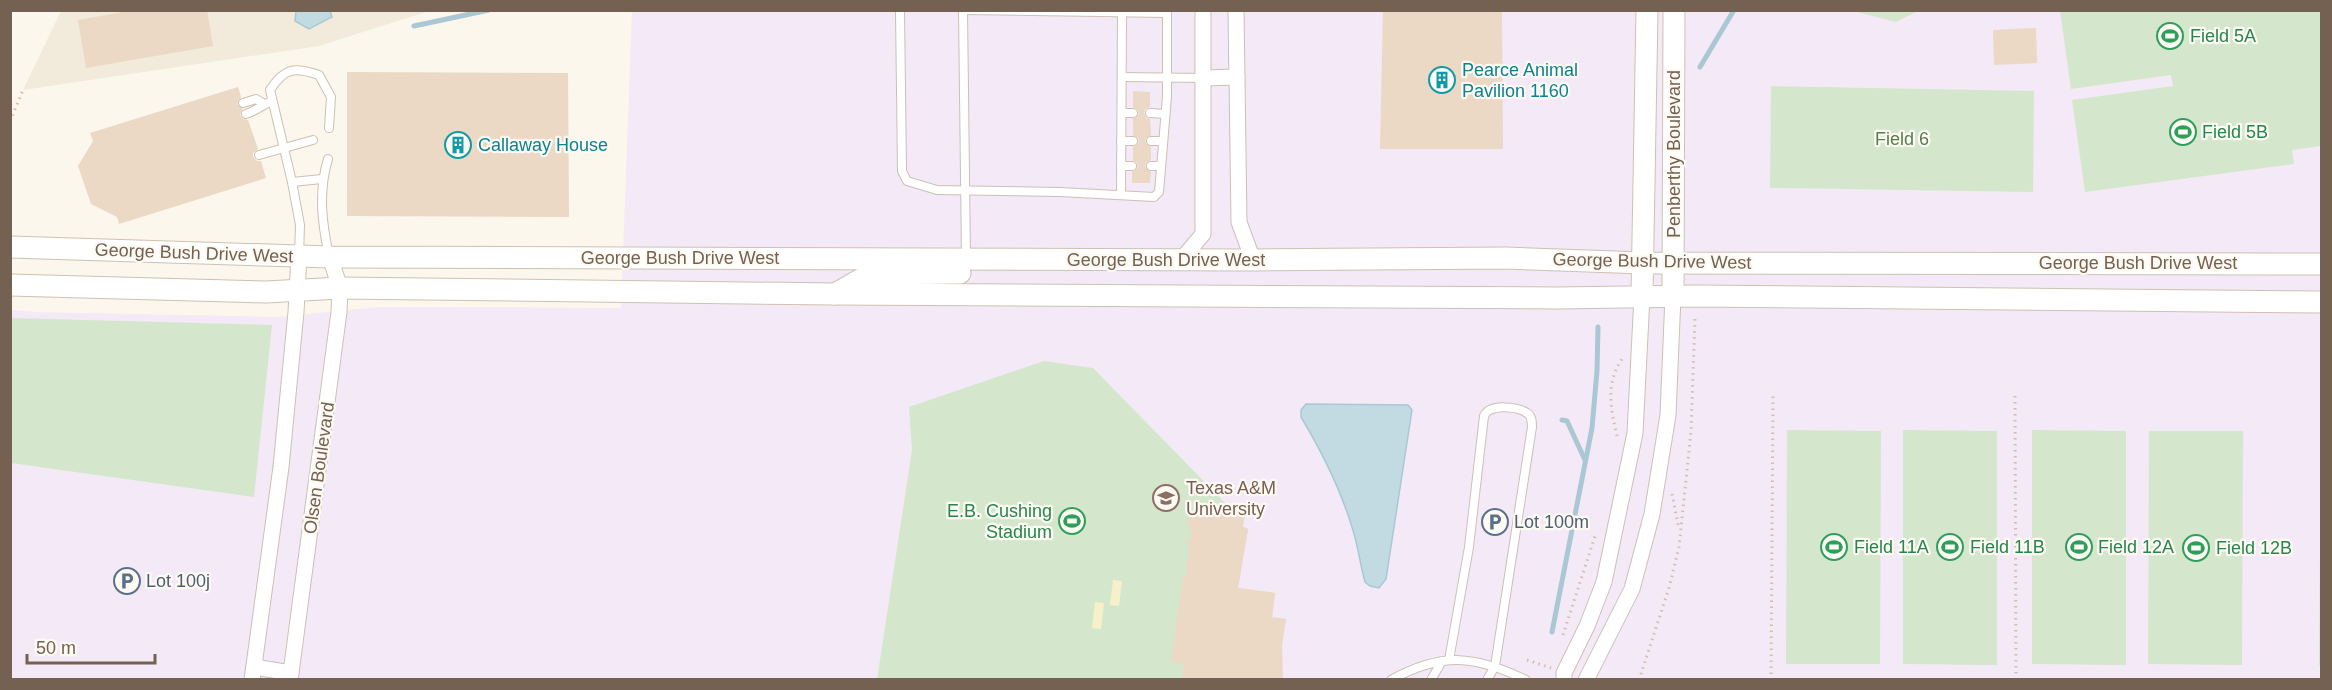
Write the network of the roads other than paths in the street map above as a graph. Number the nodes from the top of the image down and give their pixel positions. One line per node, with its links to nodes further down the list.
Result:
1 (900, 10): 35 (lane)
2 (964, 10): 8 (lane); 35 (lane)
3 (1203, 10): 12 (street)
4 (1236, 10): 10 (street)
5 (1647, 10): 43 (main road, Penberthy Boulevard)
6 (1674, 10): 44 (main road, Penberthy Boulevard)
7 (1167, 12): 8 (lane); 11 (lane)
8 (1122, 13): 9 (lane)
9 (1122, 77): 11 (lane); 15 (lane)
10 (1237, 77): 12 (street); 42 (street)
11 (1166, 78): 12 (lane); 19 (lane)
12 (1203, 78): 41 (street)
13 (268, 102): 14 (lane); 18 (lane); 20 (lane); 26 (lane)
14 (243, 103)
15 (1122, 112): 16 (lane); 22 (lane)
16 (1133, 113)
17 (1150, 113): 19 (lane)
18 (246, 114)
19 (1165, 114): 25 (lane)
20 (329, 128)
21 (313, 140): 26 (lane)
22 (1121, 141): 23 (lane); 29 (lane)
23 (1133, 141)
24 (1151, 141): 25 (lane)
25 (1163, 141): 32 (lane)
26 (285, 146): 27 (lane); 34 (lane)
27 (259, 155)
28 (328, 159): 33 (lane)
29 (1121, 166): 30 (lane); 36 (lane)
30 (1132, 166)
31 (1151, 166): 32 (lane)
32 (1161, 166): 36 (lane)
33 (322, 179): 34 (lane); 39 (lane)
34 (292, 182): 38 (lane)
35 (965, 190): 36 (lane); 40 (lane)
36 (1120, 195)
37 (10, 247): 38 (main road, George Bush Drive West)
38 (299, 256): 39 (main road, George Bush Drive West); 48 (street, Olsen Boulevard)
39 (330, 257): 40 (main road, George Bush Drive West); 47 (street, Olsen Boulevard)
40 (966, 259): 41 (main road, George Bush Drive West); 49 (main road)
41 (1181, 260): 42 (main road, George Bush Drive West)
42 (1253, 260): 43 (main road, George Bush Drive West)
43 (1644, 263): 44 (main road, George Bush Drive West); 50 (main road, Penberthy Boulevard)
44 (1674, 263): 45 (main road, George Bush Drive West); 51 (main road, Penberthy Boulevard)
45 (2322, 264)
46 (10, 285): 48 (main road, George Bush Drive West)
47 (340, 288): 48 (main road, George Bush Drive West); 49 (main road, George Bush Drive West); 57 (street, Olsen Boulevard)
48 (298, 291): 55 (street, Olsen Boulevard)
49 (834, 294): 50 (main road, George Bush Drive West)
50 (1642, 296): 51 (main road, George Bush Drive West); 56 (street, Penberthy Boulevard)
51 (1673, 296): 52 (main road, George Bush Drive West); 62 (street, Penberthy Boulevard)
52 (2322, 302)
53 (1446, 660): 54 (lane); 54 (lane); 58 (lane); 59 (lane)
54 (1495, 666): 60 (lane); 61 (lane)
55 (253, 673): 57 (street)
56 (1560, 675)
57 (291, 676)
58 (1391, 680)
59 (1431, 680)
60 (1487, 680)
61 (1526, 680)
62 (1586, 680)

